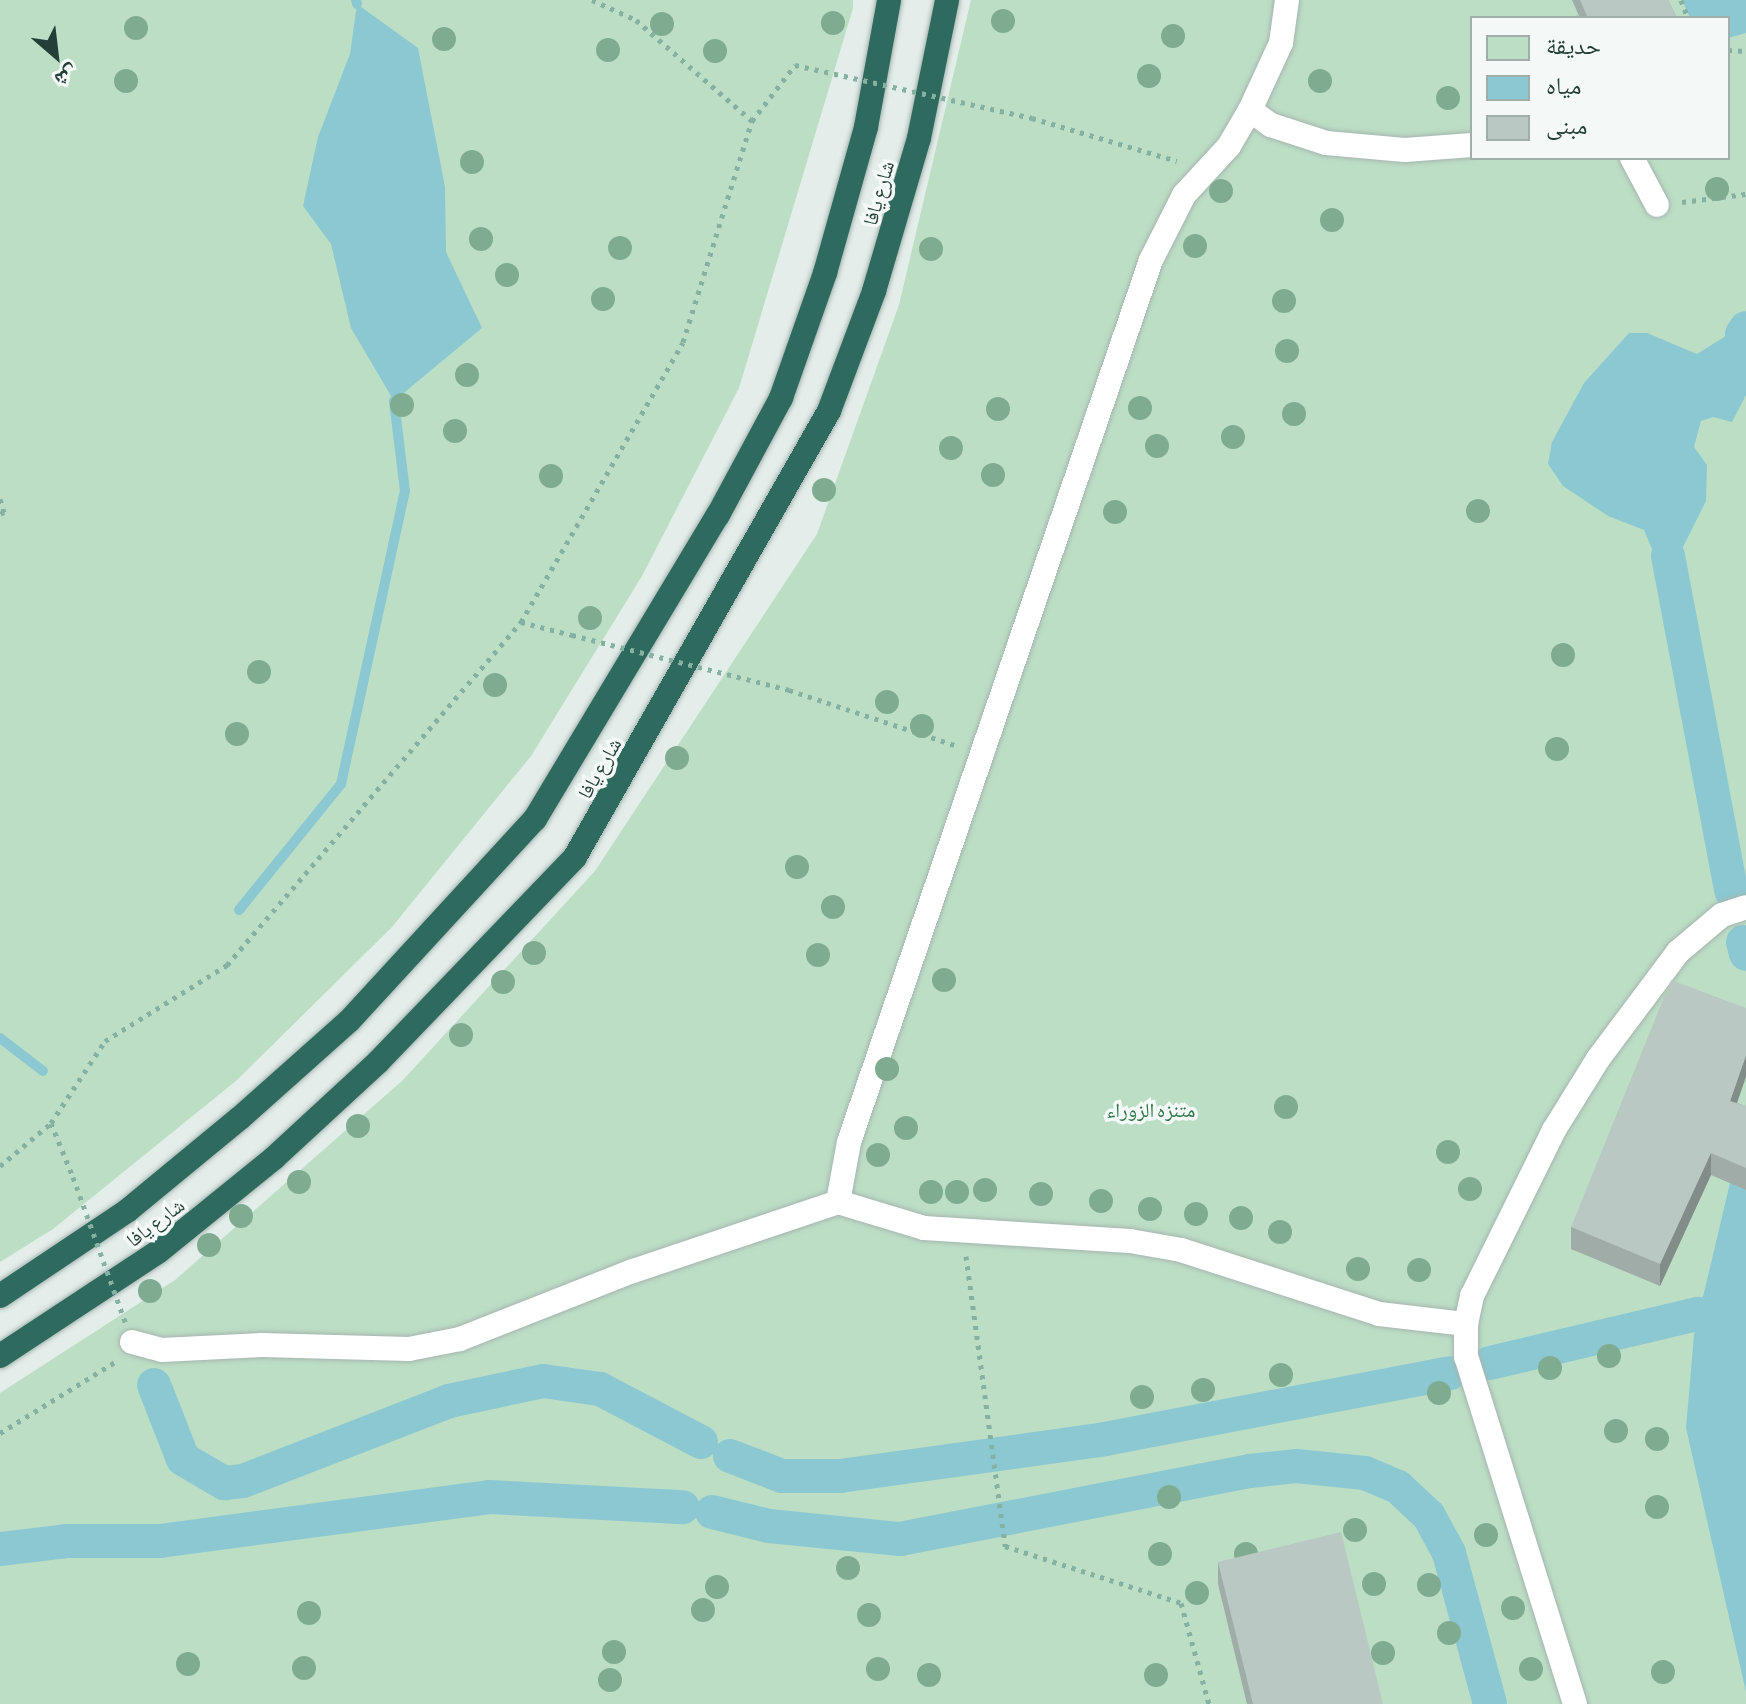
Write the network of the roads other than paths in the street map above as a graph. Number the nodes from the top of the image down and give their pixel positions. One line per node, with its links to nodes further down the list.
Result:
1 (889, 0): 10 (highway, شارع يافا)
2 (947, 0): 13 (highway, شارع يافا)
3 (1287, 0): 4 (street)
4 (1250, 110): 5 (street); 9 (street)
5 (1470, 145)
6 (1633, 160): 7 (street)
7 (1657, 205)
8 (1746, 907): 11 (street)
9 (838, 1202): 11 (street); 12 (street)
10 (0, 1296)
11 (1466, 1324): 14 (street)
12 (129, 1333)
13 (0, 1356)
14 (1575, 1704)

